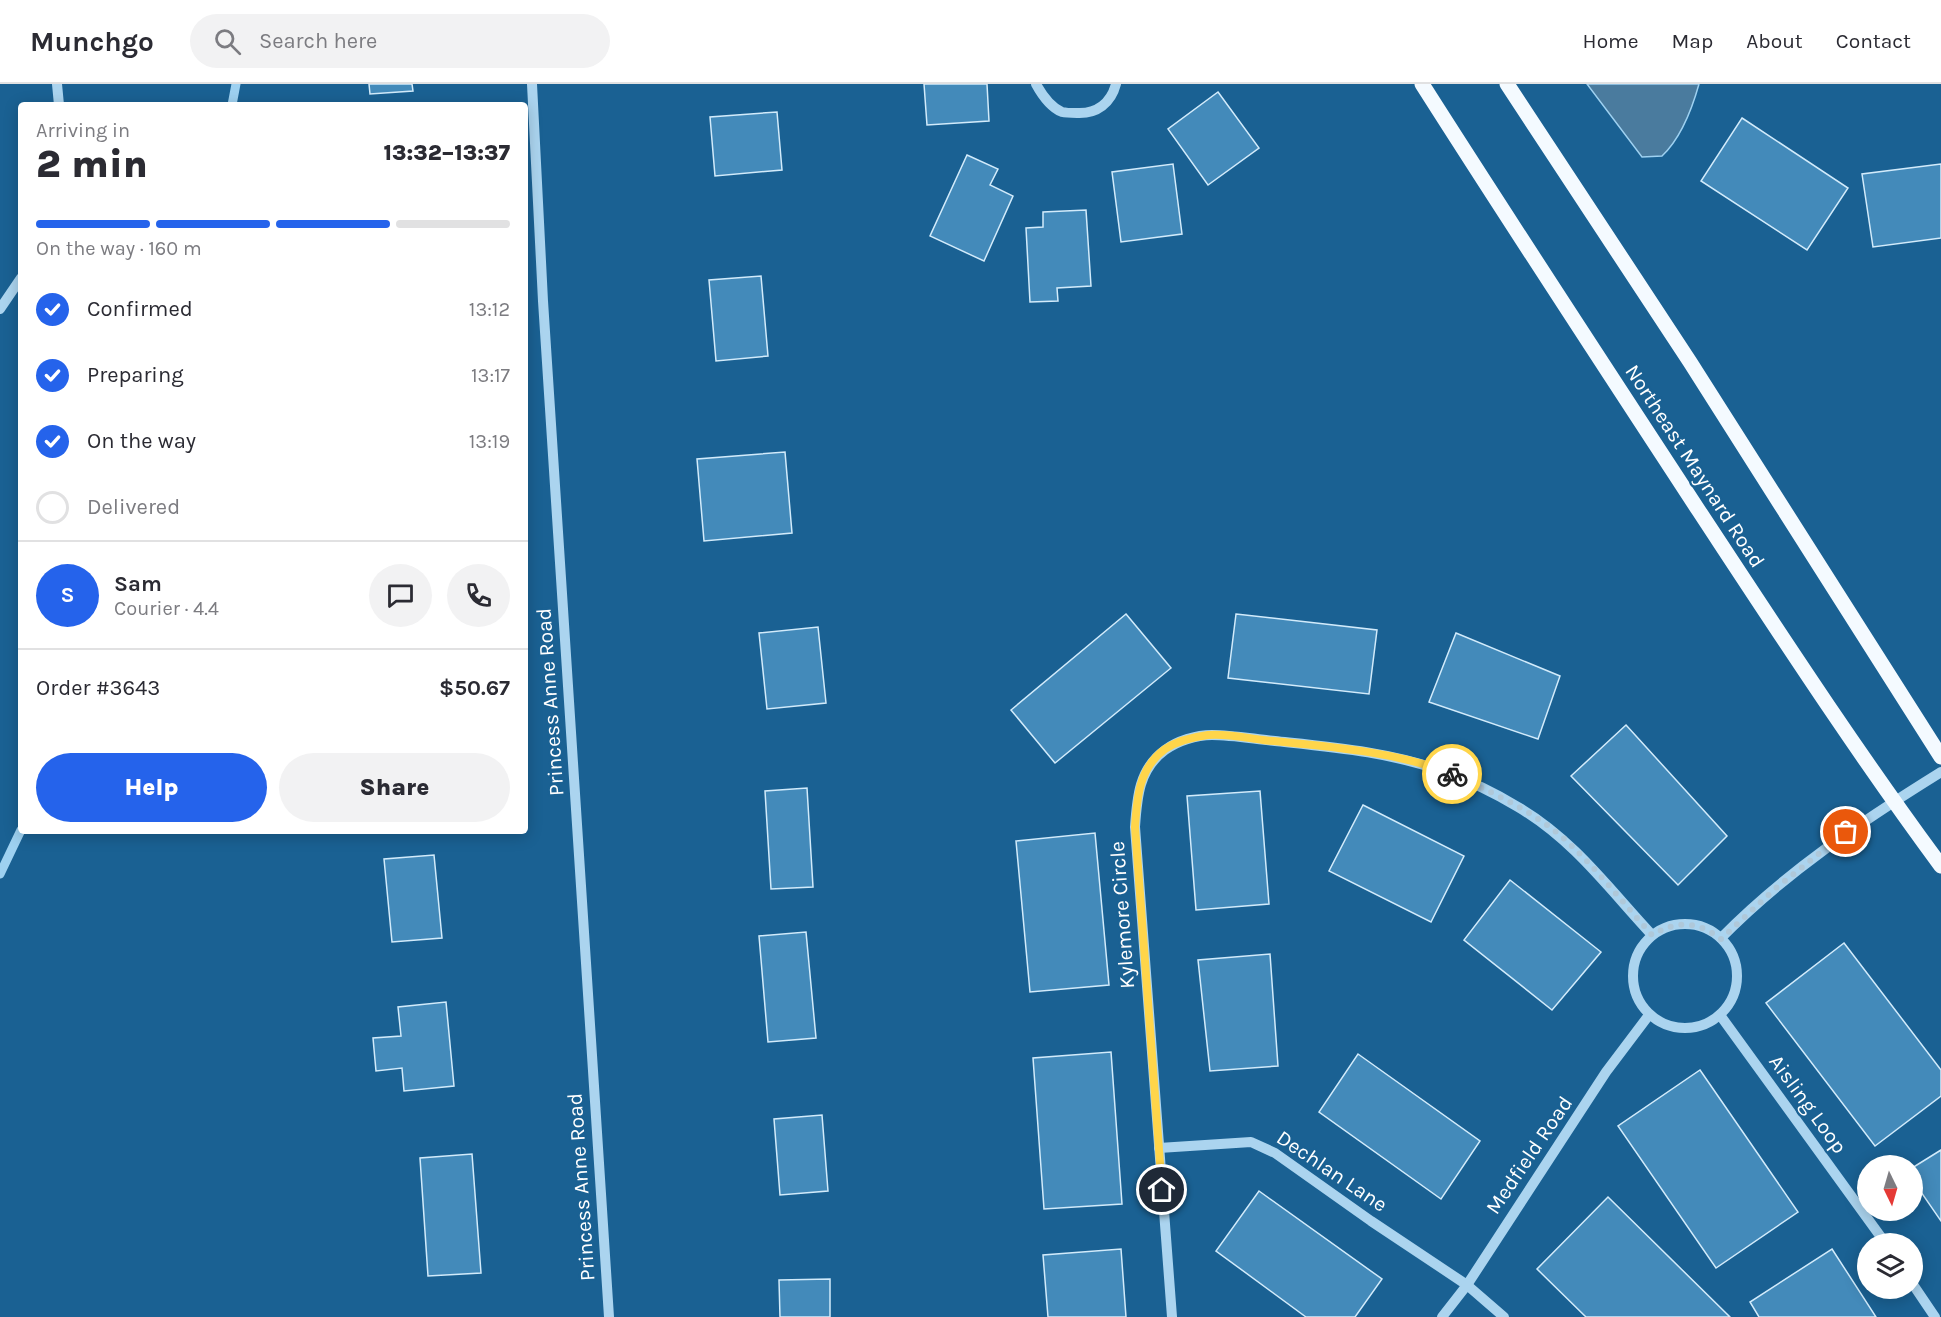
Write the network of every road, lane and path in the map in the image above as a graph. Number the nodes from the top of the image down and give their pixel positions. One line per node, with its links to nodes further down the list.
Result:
1 (57, 84): 7 (street)
2 (532, 84): 22 (street, Princess Anne Road)
3 (1036, 84): 4 (street)
4 (1116, 84)
5 (1422, 84): 12 (main road, Northeast Maynard Road)
6 (1507, 84): 10 (main road)
7 (59, 102)
8 (18, 282): 9 (street)
9 (0, 309)
10 (1941, 757)
11 (1941, 772): 12 (street)
12 (1893, 802): 13 (main road, Northeast Maynard Road); 15 (street)
13 (1941, 866)
14 (1652, 935): 15 (street); 16 (street); 18 (street, Kylemore Circle)
15 (1721, 939): 17 (street)
16 (1649, 1015): 17 (street); 20 (street, Medfield Road)
17 (1720, 1015): 19 (street, Aisling Loop)
18 (1159, 1148): 20 (street, Dechlan Lane); 23 (street, Kylemore Circle)
19 (1878, 1233)
20 (1467, 1285): 24 (street, Medfield Road); 25 (street, Dechlan Lane)
21 (1923, 1299): 26 (street)
22 (609, 1317)
23 (1172, 1317)
24 (1442, 1317)
25 (1504, 1317)
26 (1935, 1317)

